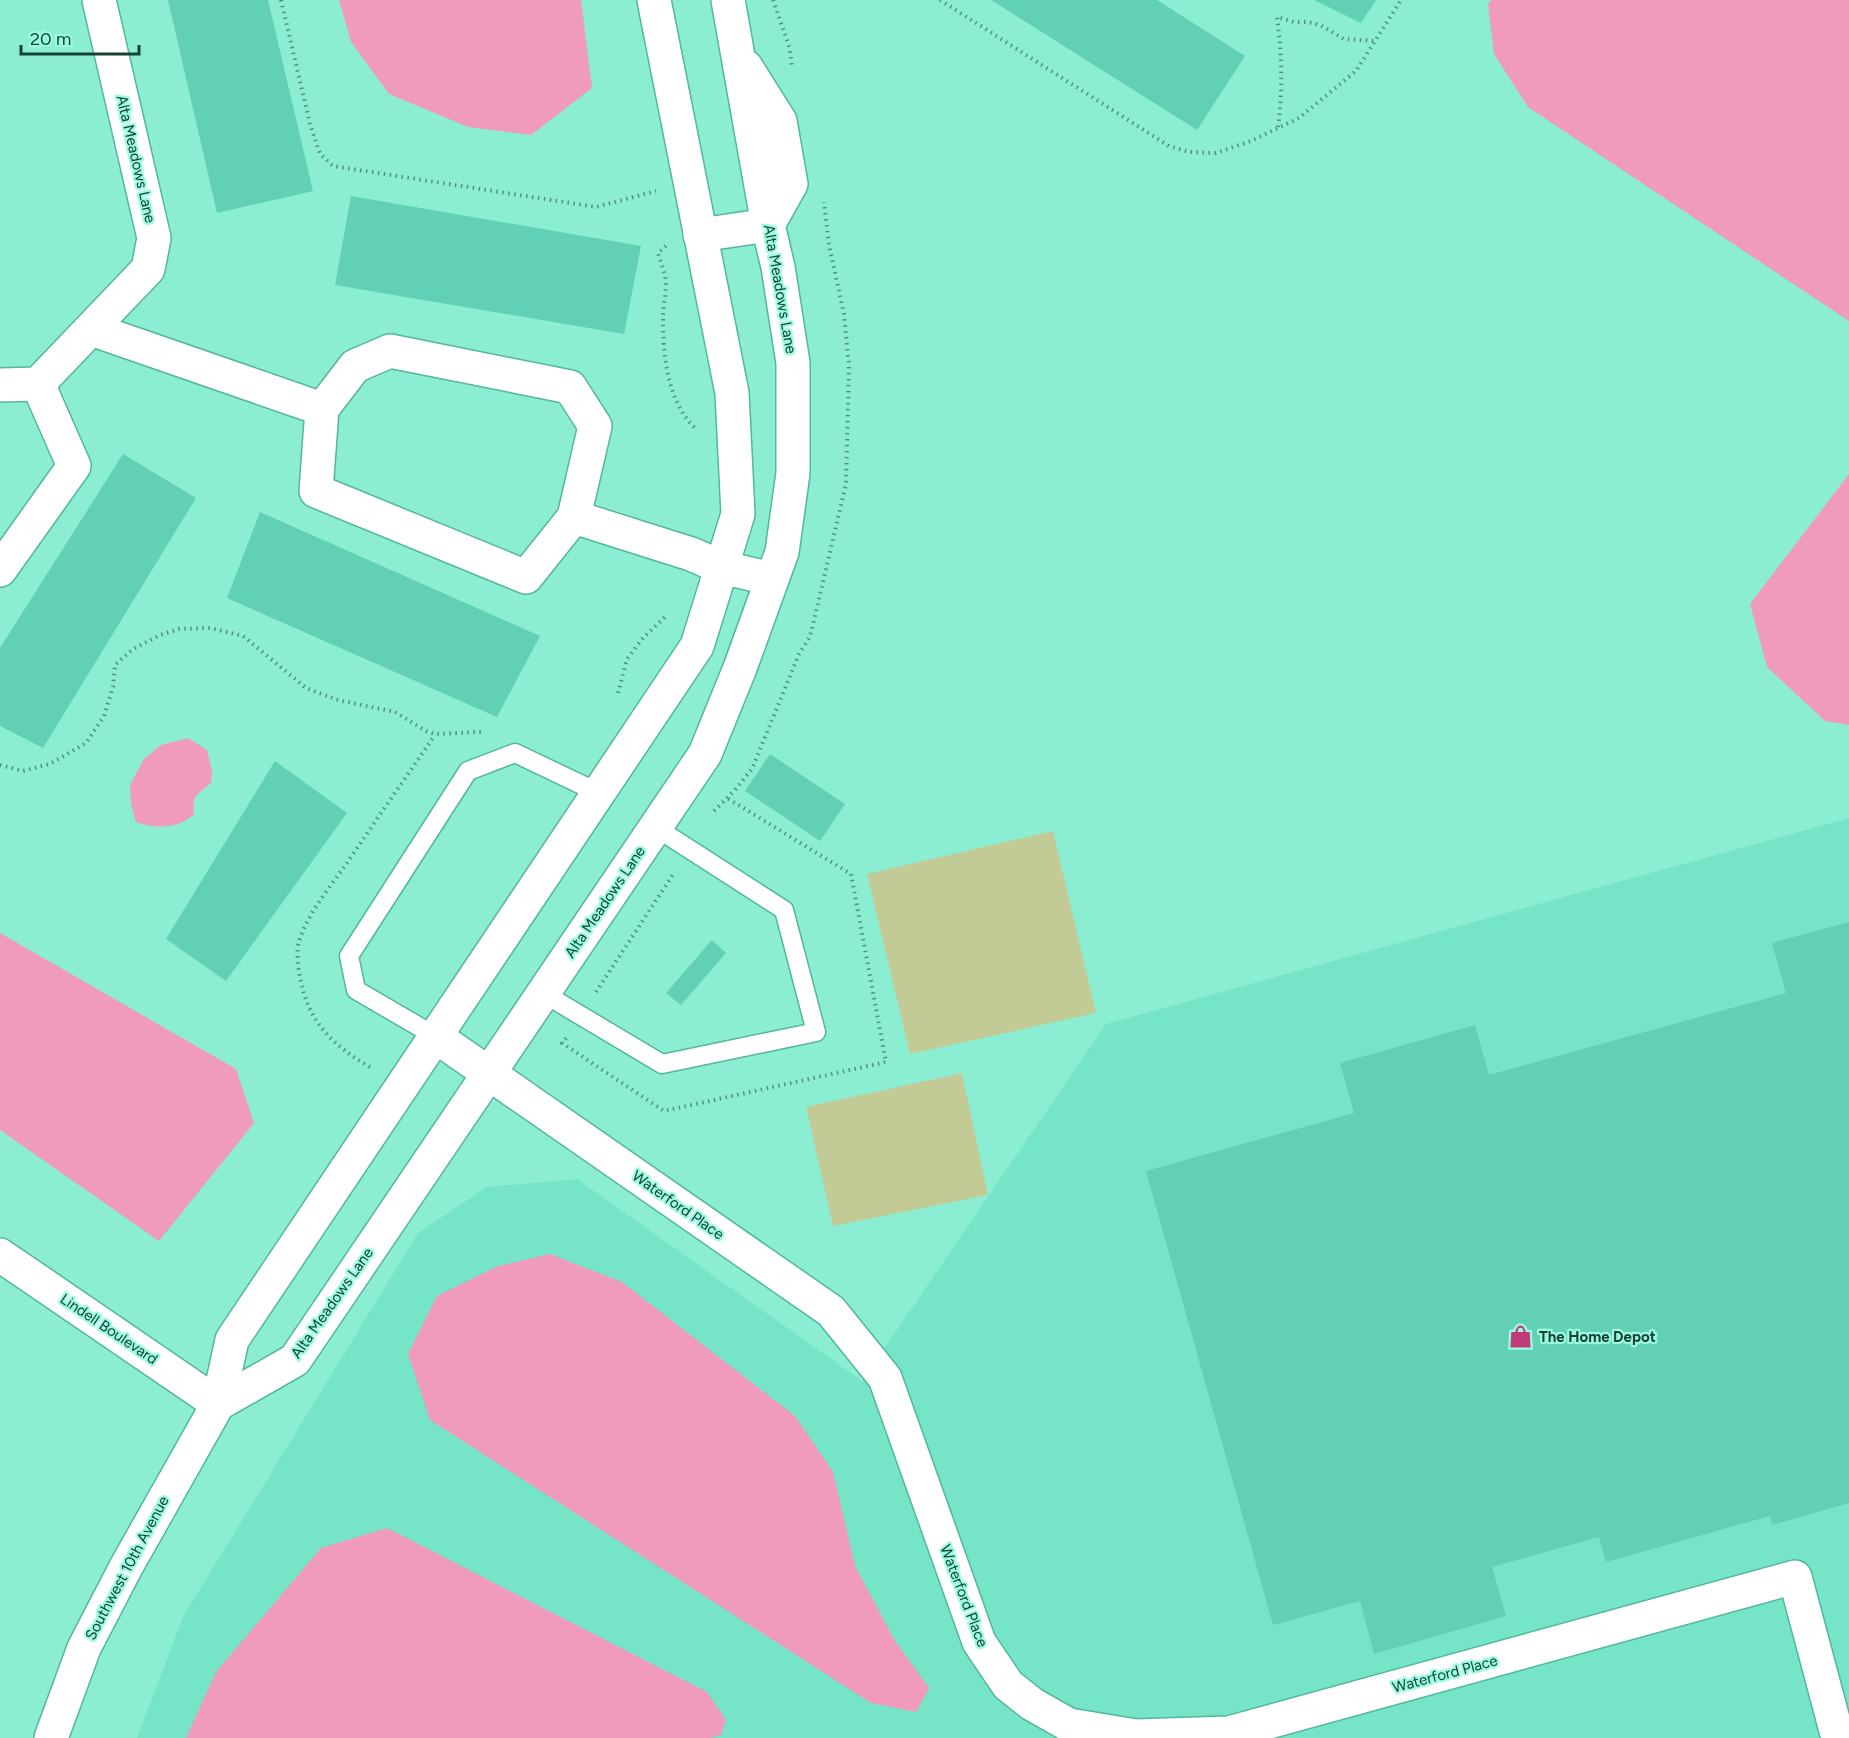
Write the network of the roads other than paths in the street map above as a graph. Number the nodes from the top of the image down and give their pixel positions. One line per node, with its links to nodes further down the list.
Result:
1 (99, 0): 6 (street, Alta Meadows Lane)
2 (654, 0): 5 (street)
3 (728, 0): 4 (street)
4 (768, 225): 5 (street); 13 (street, Alta Meadows Lane)
5 (700, 235): 11 (street)
6 (91, 329): 7 (street, Alta Meadows Lane); 9 (street)
7 (38, 384): 8 (street); 12 (street)
8 (0, 385)
9 (322, 409): 10 (street); 10 (street)
10 (574, 517): 11 (street)
11 (721, 567): 13 (street); 14 (street)
12 (0, 570)
13 (772, 579): 15 (street, Alta Meadows Lane)
14 (598, 793): 17 (street); 17 (lane)
15 (655, 827): 16 (street, Alta Meadows Lane); 16 (lane)
16 (543, 993): 18 (street, Alta Meadows Lane)
17 (435, 1036): 18 (street, Waterford Place); 20 (street)
18 (489, 1074): 20 (street, Alta Meadows Lane); 22 (street, Waterford Place)
19 (0, 1255): 20 (street, Lindell Boulevard)
20 (218, 1404): 21 (street, Southwest 10th Avenue)
21 (51, 1738)
22 (1838, 1738)

